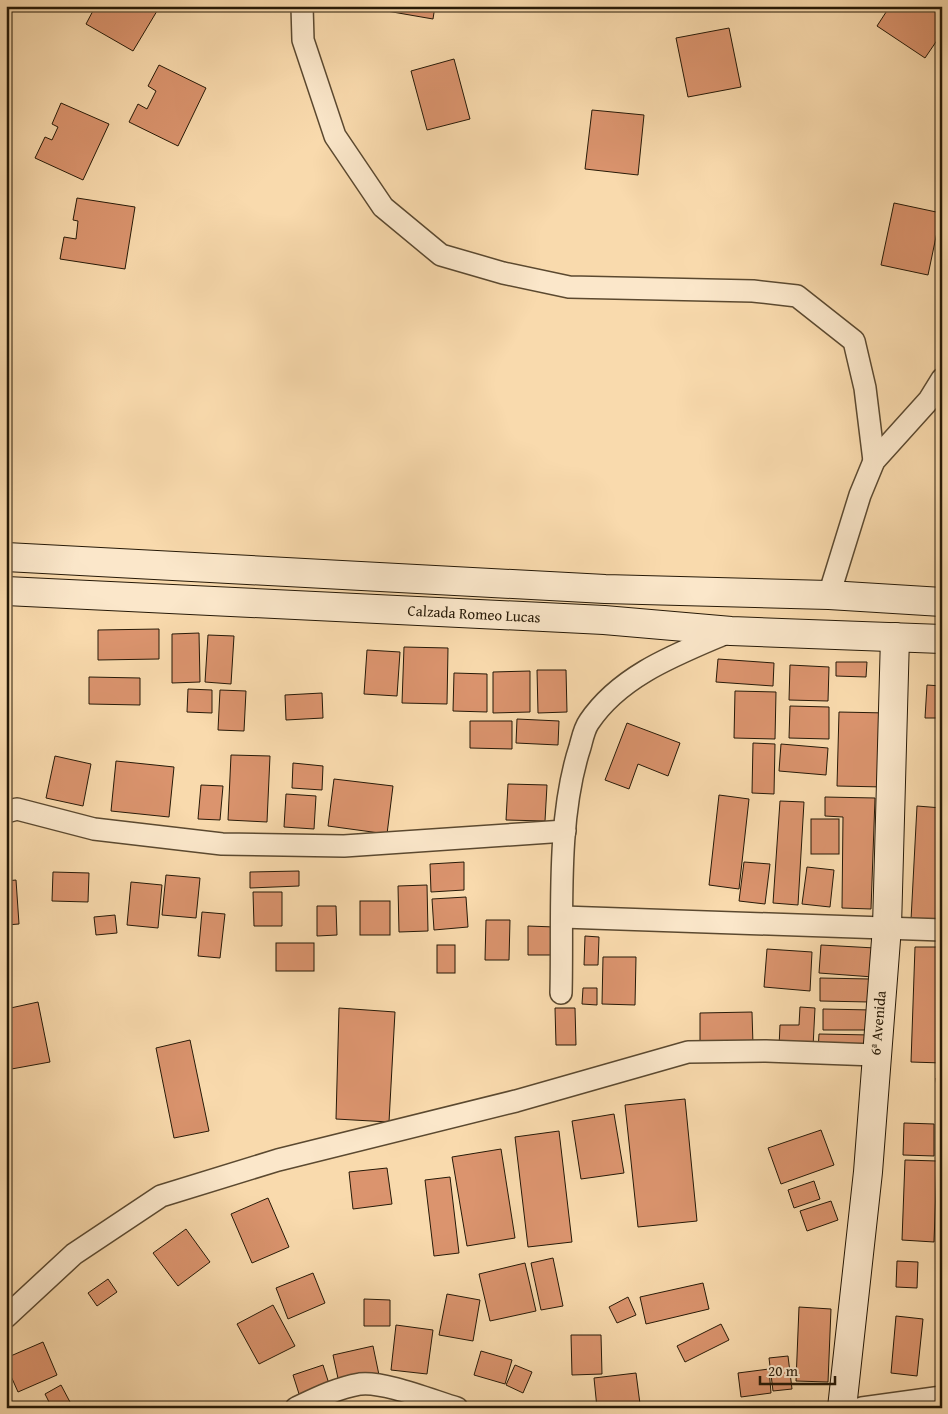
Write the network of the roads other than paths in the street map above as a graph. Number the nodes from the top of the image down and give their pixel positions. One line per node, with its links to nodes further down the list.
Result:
1 (302, 6): 3 (street)
2 (942, 379): 3 (street)
3 (874, 461): 6 (street)
4 (6, 557): 6 (street)
5 (6, 591): 8 (street, Calzada Romeo Lucas)
6 (829, 594): 7 (street)
7 (942, 602)
8 (731, 631): 9 (street, Calzada Romeo Lucas); 12 (street)
9 (895, 637): 10 (street, Calzada Romeo Lucas); 14 (street, 6ª Avenida)
10 (942, 639)
11 (6, 812): 12 (street)
12 (565, 831): 13 (street)
13 (563, 917): 14 (street); 16 (street)
14 (887, 927): 15 (street); 17 (street, 6ª Avenida)
15 (942, 930)
16 (562, 993)
17 (875, 1055): 18 (street); 22 (street, 6ª Avenida)
18 (6, 1317)
19 (942, 1397): 23 (street)
20 (296, 1408): 21 (street)
21 (457, 1408)
22 (842, 1408)
23 (862, 1408)

